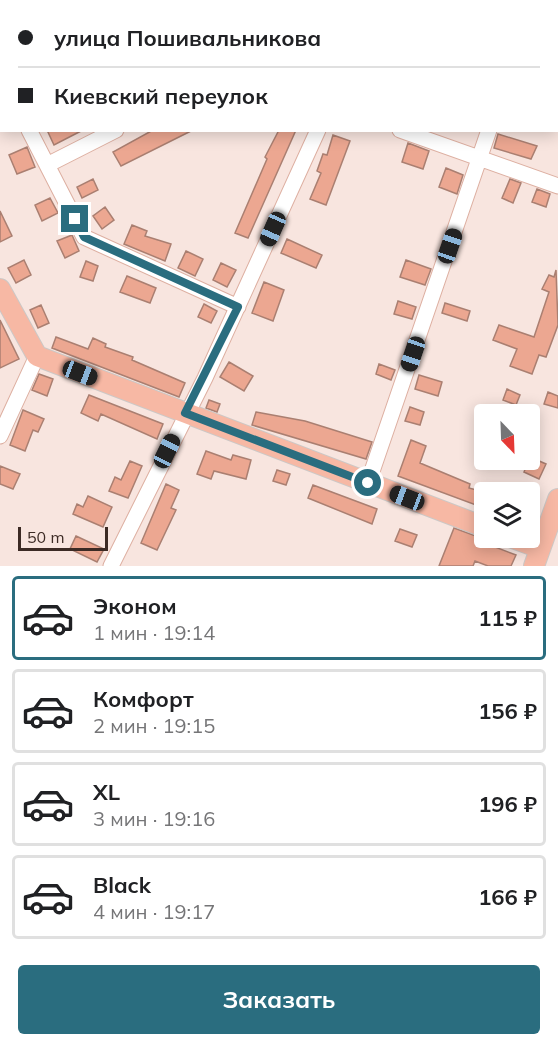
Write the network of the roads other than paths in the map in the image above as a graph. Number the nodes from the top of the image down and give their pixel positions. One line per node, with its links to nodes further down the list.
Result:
1 (30, 132): 7 (lane)
2 (112, 132): 7 (lane)
3 (317, 132): 10 (lane)
4 (405, 132): 6 (lane)
5 (488, 132): 6 (lane)
6 (480, 160): 8 (lane); 14 (lane)
7 (47, 165): 10 (lane)
8 (558, 186)
9 (0, 289): 11 (main road)
10 (238, 307): 12 (lane)
11 (37, 356): 12 (main road); 13 (lane)
12 (185, 413): 14 (main road); 19 (lane)
13 (0, 436)
14 (368, 483): 16 (main road)
15 (557, 502): 18 (main road)
16 (474, 523)
17 (525, 548): 18 (main road)
18 (537, 557)
19 (111, 566)

